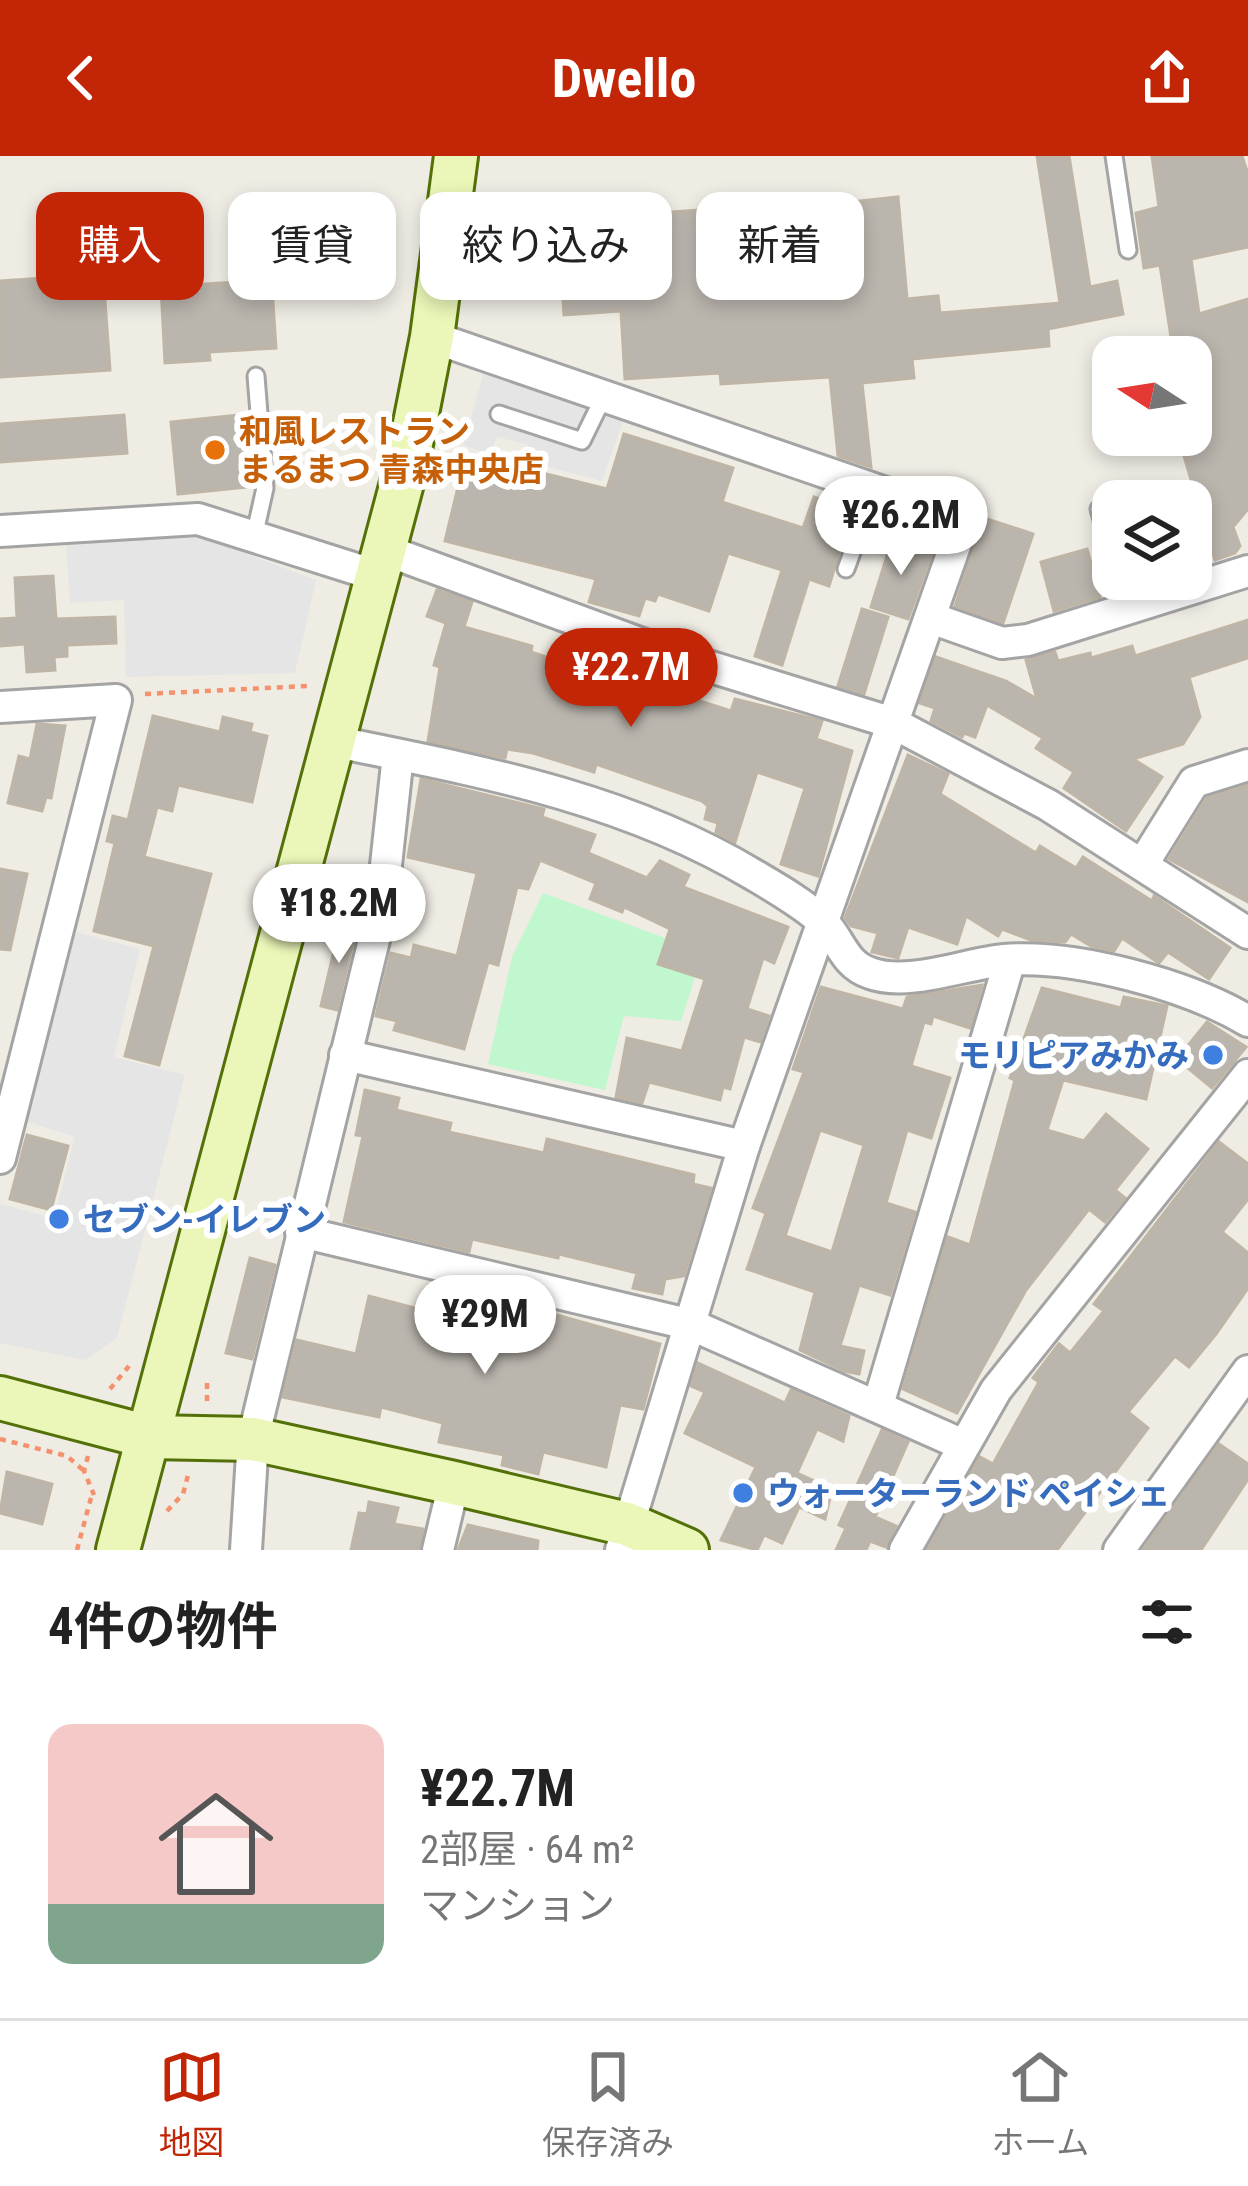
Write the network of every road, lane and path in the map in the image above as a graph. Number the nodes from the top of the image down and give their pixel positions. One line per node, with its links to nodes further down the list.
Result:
1 (456, 156): 4 (street)
2 (1114, 156): 3 (lane)
3 (1128, 250)
4 (432, 337): 6 (street); 11 (street)
5 (256, 376): 10 (lane)
6 (604, 396): 7 (lane); 8 (street)
7 (499, 414)
8 (874, 489): 12 (lane); 16 (street)
9 (0, 531): 10 (street)
10 (254, 537): 11 (street)
11 (382, 563): 20 (street); 21 (street)
12 (846, 569)
13 (1248, 571): 15 (street)
14 (1125, 600): 15 (lane)
15 (1128, 611): 16 (street)
16 (931, 617): 20 (street)
17 (307, 686): 18 (path)
18 (116, 700): 19 (street); 32 (street)
19 (0, 706)
20 (893, 723): 24 (street); 25 (street)
21 (332, 741): 22 (street); 38 (street)
22 (398, 754): 25 (street); 29 (street)
23 (1248, 765): 24 (street)
24 (1144, 862): 26 (street)
25 (824, 922): 27 (street); 31 (street)
26 (1248, 933)
27 (1010, 960): 28 (street); 37 (street)
28 (1248, 1021)
29 (345, 1054): 31 (street); 33 (street)
30 (1248, 1075): 41 (street)
31 (744, 1146): 34 (street)
32 (0, 1158)
33 (301, 1232): 34 (street); 40 (street)
34 (692, 1325): 37 (street); 45 (street)
35 (1248, 1371): 52 (street)
36 (0, 1399): 38 (street)
37 (878, 1406): 41 (street)
38 (149, 1437): 40 (street); 47 (street)
39 (0, 1439): 42 (path)
40 (254, 1439): 43 (street); 48 (street)
41 (961, 1444): 51 (street)
42 (84, 1471)
43 (454, 1483): 45 (street); 49 (street)
44 (92, 1494): 46 (path)
45 (624, 1537): 50 (street)
46 (77, 1550)
47 (118, 1550)
48 (246, 1550)
49 (438, 1550)
50 (688, 1550)
51 (905, 1550)
52 (1119, 1550)

